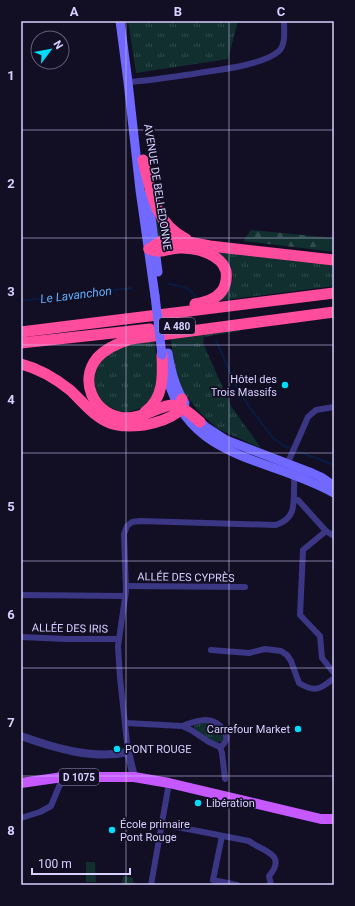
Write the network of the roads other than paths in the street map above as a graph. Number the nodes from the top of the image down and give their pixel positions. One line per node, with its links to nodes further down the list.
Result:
1 (120, 21): 3 (main road, AVENUE DE BELLEDONNE)
2 (284, 21): 3 (street)
3 (128, 82): 4 (main road, AVENUE DE BELLEDONNE); 6 (main road, AVENUE DE BELLEDONNE)
4 (143, 160): 5 (highway); 6 (main road, AVENUE DE BELLEDONNE)
5 (194, 242): 6 (highway); 7 (highway)
6 (153, 249): 10 (highway); 13 (main road, AVENUE DE BELLEDONNE, bridge)
7 (334, 260)
8 (334, 293): 10 (highway, A 480)
9 (334, 312): 12 (highway, A 480); 17 (highway)
10 (72, 326): 11 (highway, A 480)
11 (21, 332)
12 (21, 343)
13 (165, 354): 15 (main road, AVENUE DE BELLEDONNE); 17 (highway)
14 (21, 364): 18 (highway)
15 (180, 403): 17 (highway); 18 (highway); 19 (main road, AVENUE DE BELLEDONNE); 20 (highway)
16 (334, 407): 21 (street)
17 (140, 415)
18 (170, 418): 19 (highway)
19 (187, 420): 22 (main road, AVENUE DE BELLEDONNE)
20 (200, 422): 21 (main road)
21 (290, 460): 22 (main road); 23 (street); 24 (main road)
22 (277, 469): 23 (main road, AVENUE DE BELLEDONNE)
23 (294, 475): 25 (main road, AVENUE DE BELLEDONNE); 26 (street)
24 (334, 486)
25 (334, 493)
26 (294, 500): 27 (street); 29 (street)
27 (326, 531): 28 (street); 36 (street)
28 (334, 536)
29 (126, 586): 30 (street, ALLÉE DES CYPRÈS); 32 (street)
30 (245, 587)
31 (21, 595): 32 (street)
32 (125, 596): 34 (street)
33 (21, 637): 34 (street, ALLÉE DES IRIS)
34 (118, 639): 38 (street)
35 (211, 650): 37 (street)
36 (334, 673)
37 (334, 678)
38 (126, 723): 39 (street); 42 (street)
39 (182, 726): 41 (street); 41 (street)
40 (21, 736): 42 (street)
41 (220, 747): 45 (street)
42 (128, 752): 44 (street)
43 (63, 777): 44 (main road, D 1075); 47 (main road, D 1075); 48 (street)
44 (134, 777): 46 (main road, D 1075)
45 (225, 779)
46 (169, 782): 49 (main road, D 1075); 51 (street)
47 (21, 783)
48 (21, 818)
49 (321, 819): 50 (main road, D 1075); 52 (main road, D 1075)
50 (334, 819)
51 (162, 824): 53 (street); 54 (street)
52 (334, 826)
53 (222, 836): 55 (street); 56 (street)
54 (151, 885)
55 (237, 885)
56 (271, 885)

